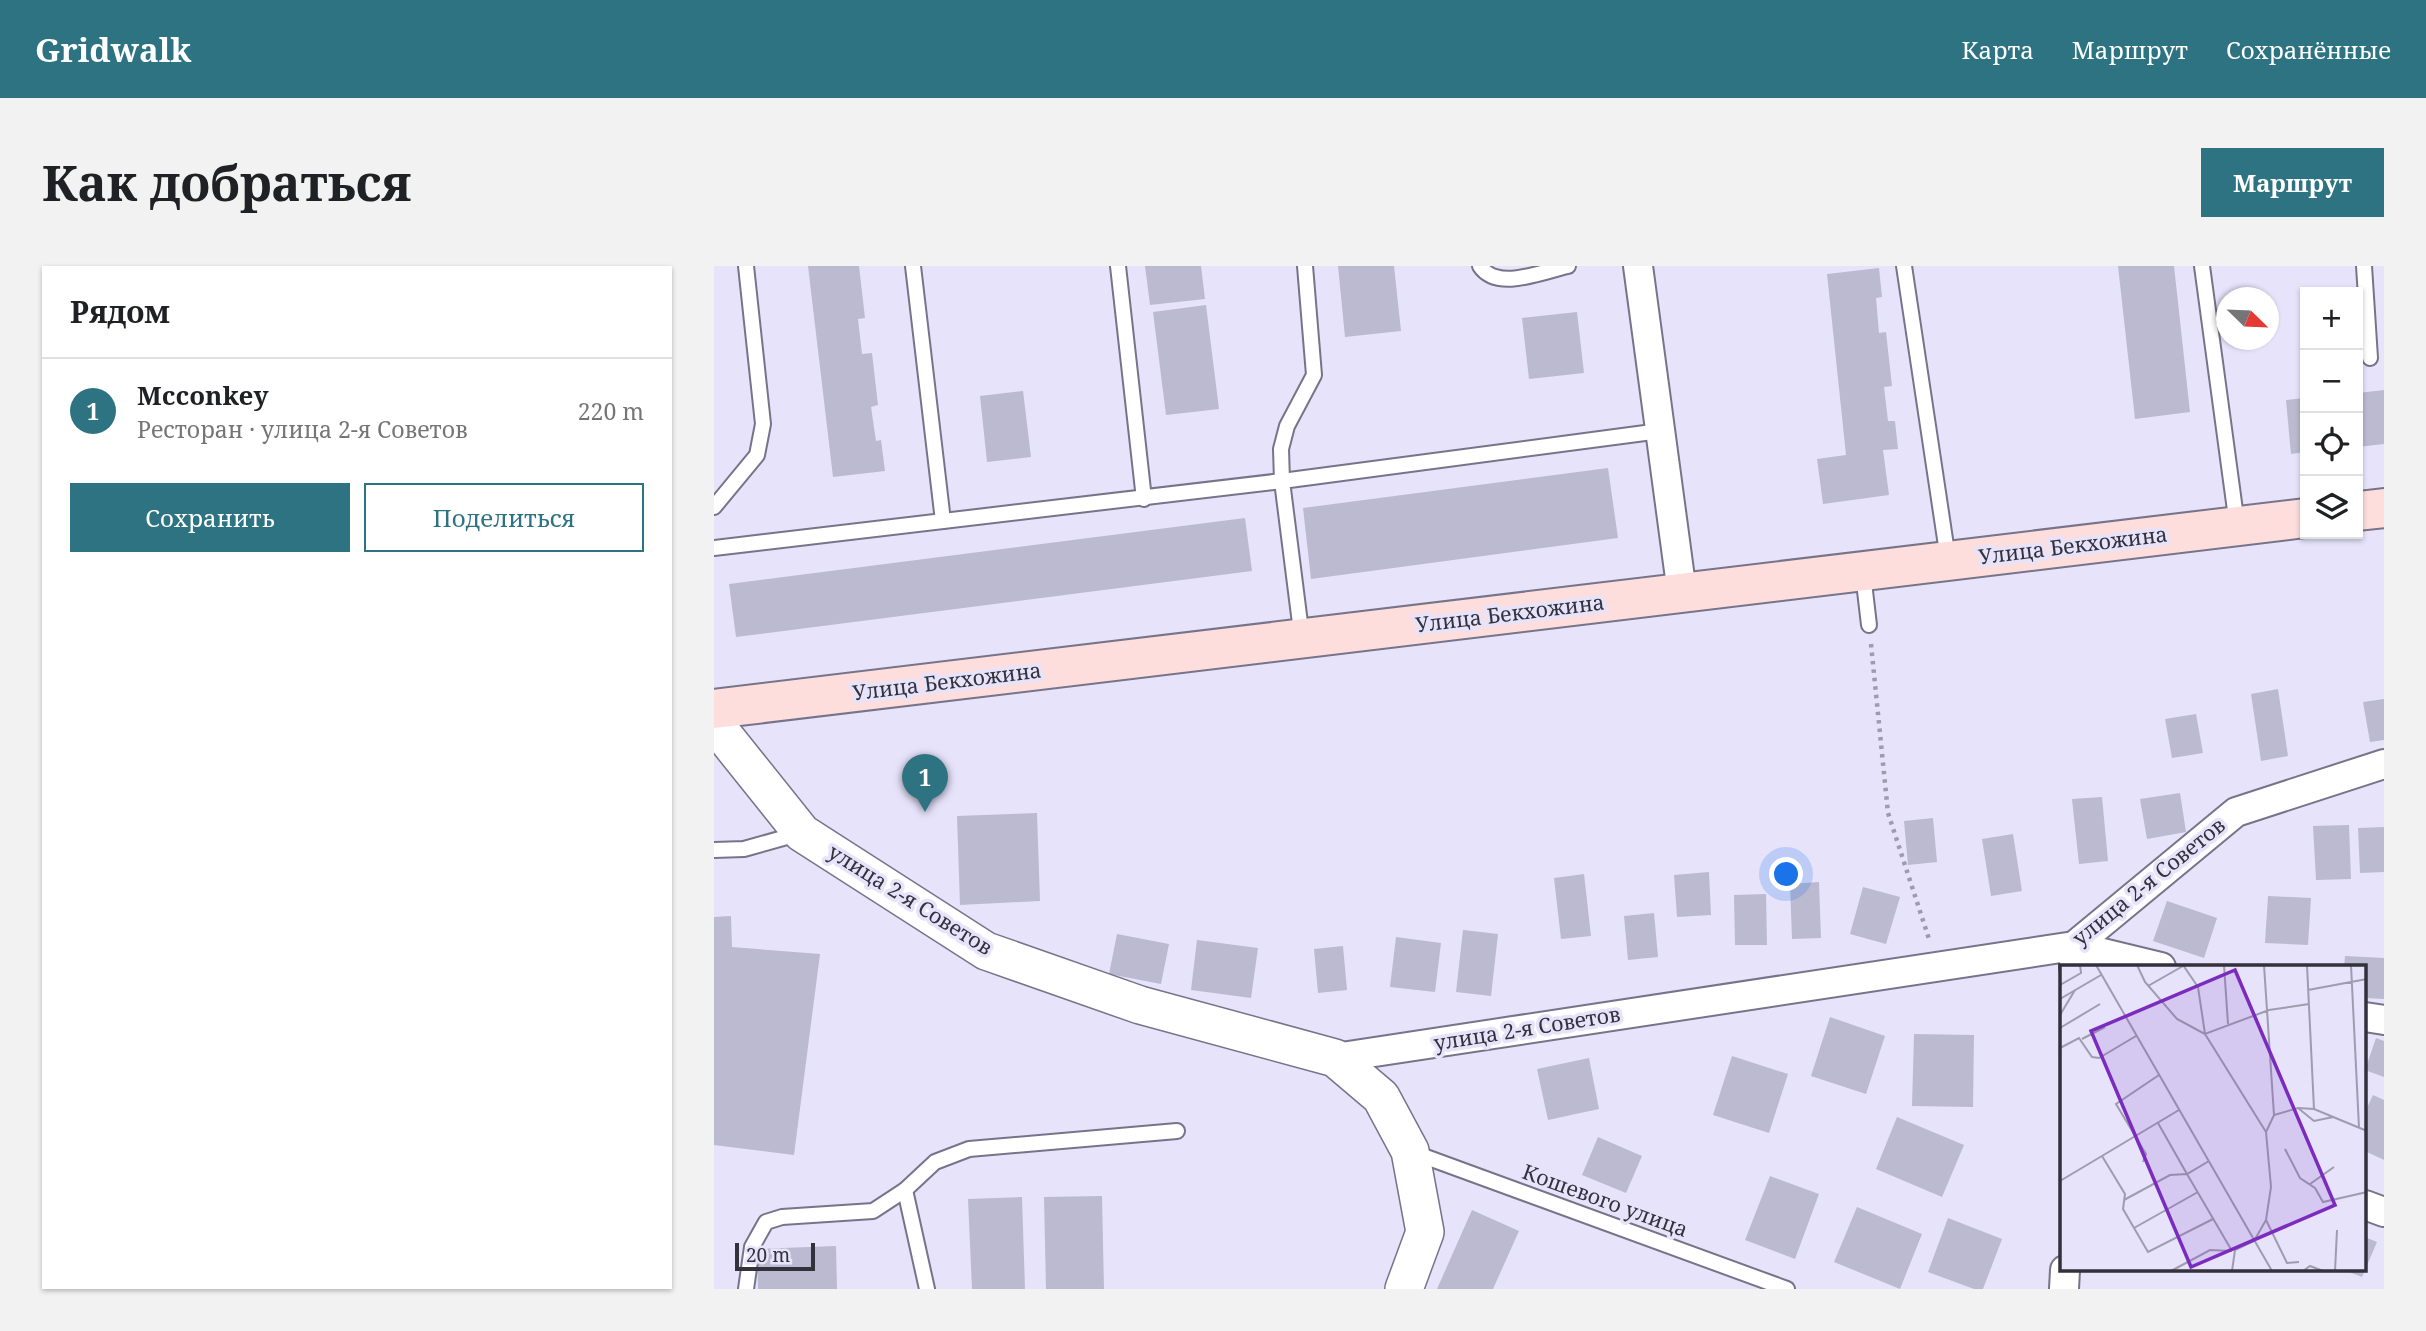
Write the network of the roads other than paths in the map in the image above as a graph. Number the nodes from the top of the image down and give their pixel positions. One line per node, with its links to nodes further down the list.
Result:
1 (746, 266): 15 (lane)
2 (913, 266): 19 (lane)
3 (1118, 266): 14 (lane)
4 (1305, 266): 13 (lane)
5 (1480, 266): 6 (lane)
6 (1568, 266)
7 (1638, 266): 12 (street)
8 (1905, 266): 22 (lane)
9 (2202, 266): 20 (lane)
10 (2364, 266): 11 (lane)
11 (2370, 358)
12 (1660, 431): 13 (lane); 24 (street)
13 (1282, 481): 14 (lane); 26 (lane)
14 (1144, 499): 19 (lane)
15 (714, 507)
16 (2384, 508): 17 (main road)
17 (2363, 510)
18 (2300, 519): 20 (main road, Улица Бекхожина)
19 (943, 521): 21 (lane)
20 (2237, 526): 22 (main road, Улица Бекхожина)
21 (714, 548)
22 (1948, 561): 23 (main road, Улица Бекхожина)
23 (1863, 571): 24 (main road, Улица Бекхожина); 25 (lane)
24 (1682, 593): 26 (main road, Улица Бекхожина)
25 (1869, 625)
26 (1302, 640): 27 (main road, Улица Бекхожина)
27 (714, 709)
28 (714, 723): 30 (street, улица 2-я Советов)
29 (2384, 764): 32 (street, улица 2-я Советов)
30 (802, 833): 31 (lane); 36 (street, улица 2-я Советов)
31 (714, 849)
32 (2074, 956): 33 (street); 36 (street, улица 2-я Советов)
33 (2145, 965)
34 (2366, 1017): 35 (street)
35 (2384, 1020)
36 (1335, 1058): 38 (street)
37 (1177, 1130): 39 (lane)
38 (1410, 1151): 44 (street); 45 (lane, Кошевого улица)
39 (905, 1189): 42 (lane); 43 (lane)
40 (2366, 1205): 41 (street)
41 (2384, 1212)
42 (746, 1289)
43 (927, 1289)
44 (1404, 1289)
45 (1787, 1289)

